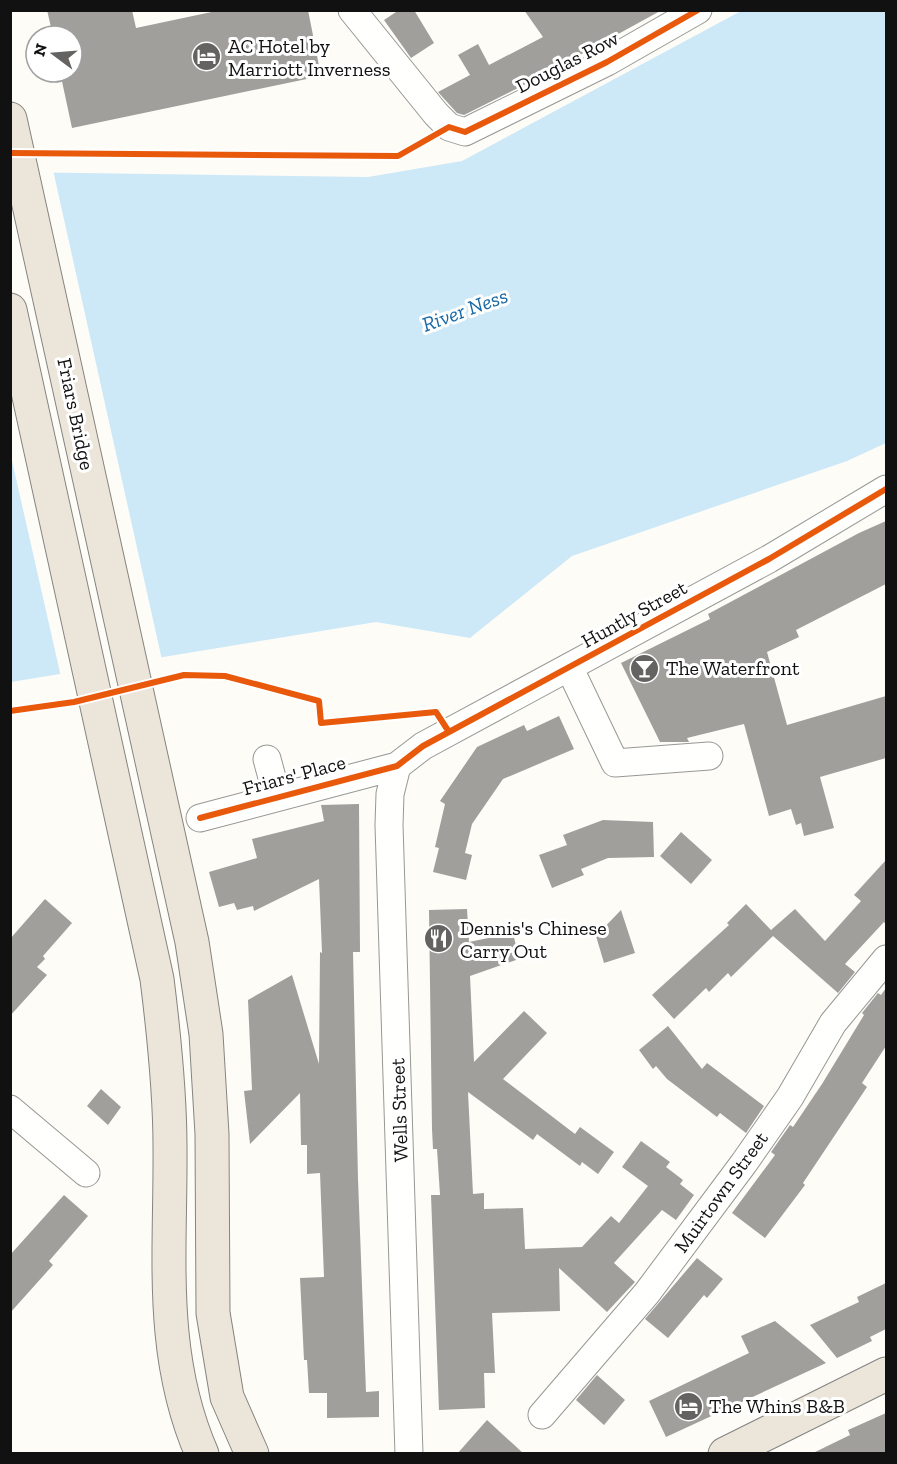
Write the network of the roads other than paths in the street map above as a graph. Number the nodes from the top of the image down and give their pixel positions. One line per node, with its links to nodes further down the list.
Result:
1 (352, 10): 2 (street, Douglas Row)
2 (698, 10)
3 (12, 123): 18 (highway, Friars Bridge)
4 (10, 310): 17 (highway, Friars Bridge)
5 (886, 489): 6 (street, Huntly Street)
6 (570, 669): 7 (street); 9 (street, Huntly Street)
7 (709, 756)
8 (267, 759): 10 (street)
9 (397, 766): 10 (street, Friars' Place); 19 (street, Wells Street)
10 (277, 796): 11 (street, Friars' Place)
11 (200, 818)
12 (886, 959): 16 (street, Muirtown Street)
13 (10, 1109): 14 (street)
14 (86, 1173)
15 (886, 1374): 20 (highway)
16 (542, 1415)
17 (202, 1454)
18 (252, 1454)
19 (409, 1454)
20 (725, 1454)

